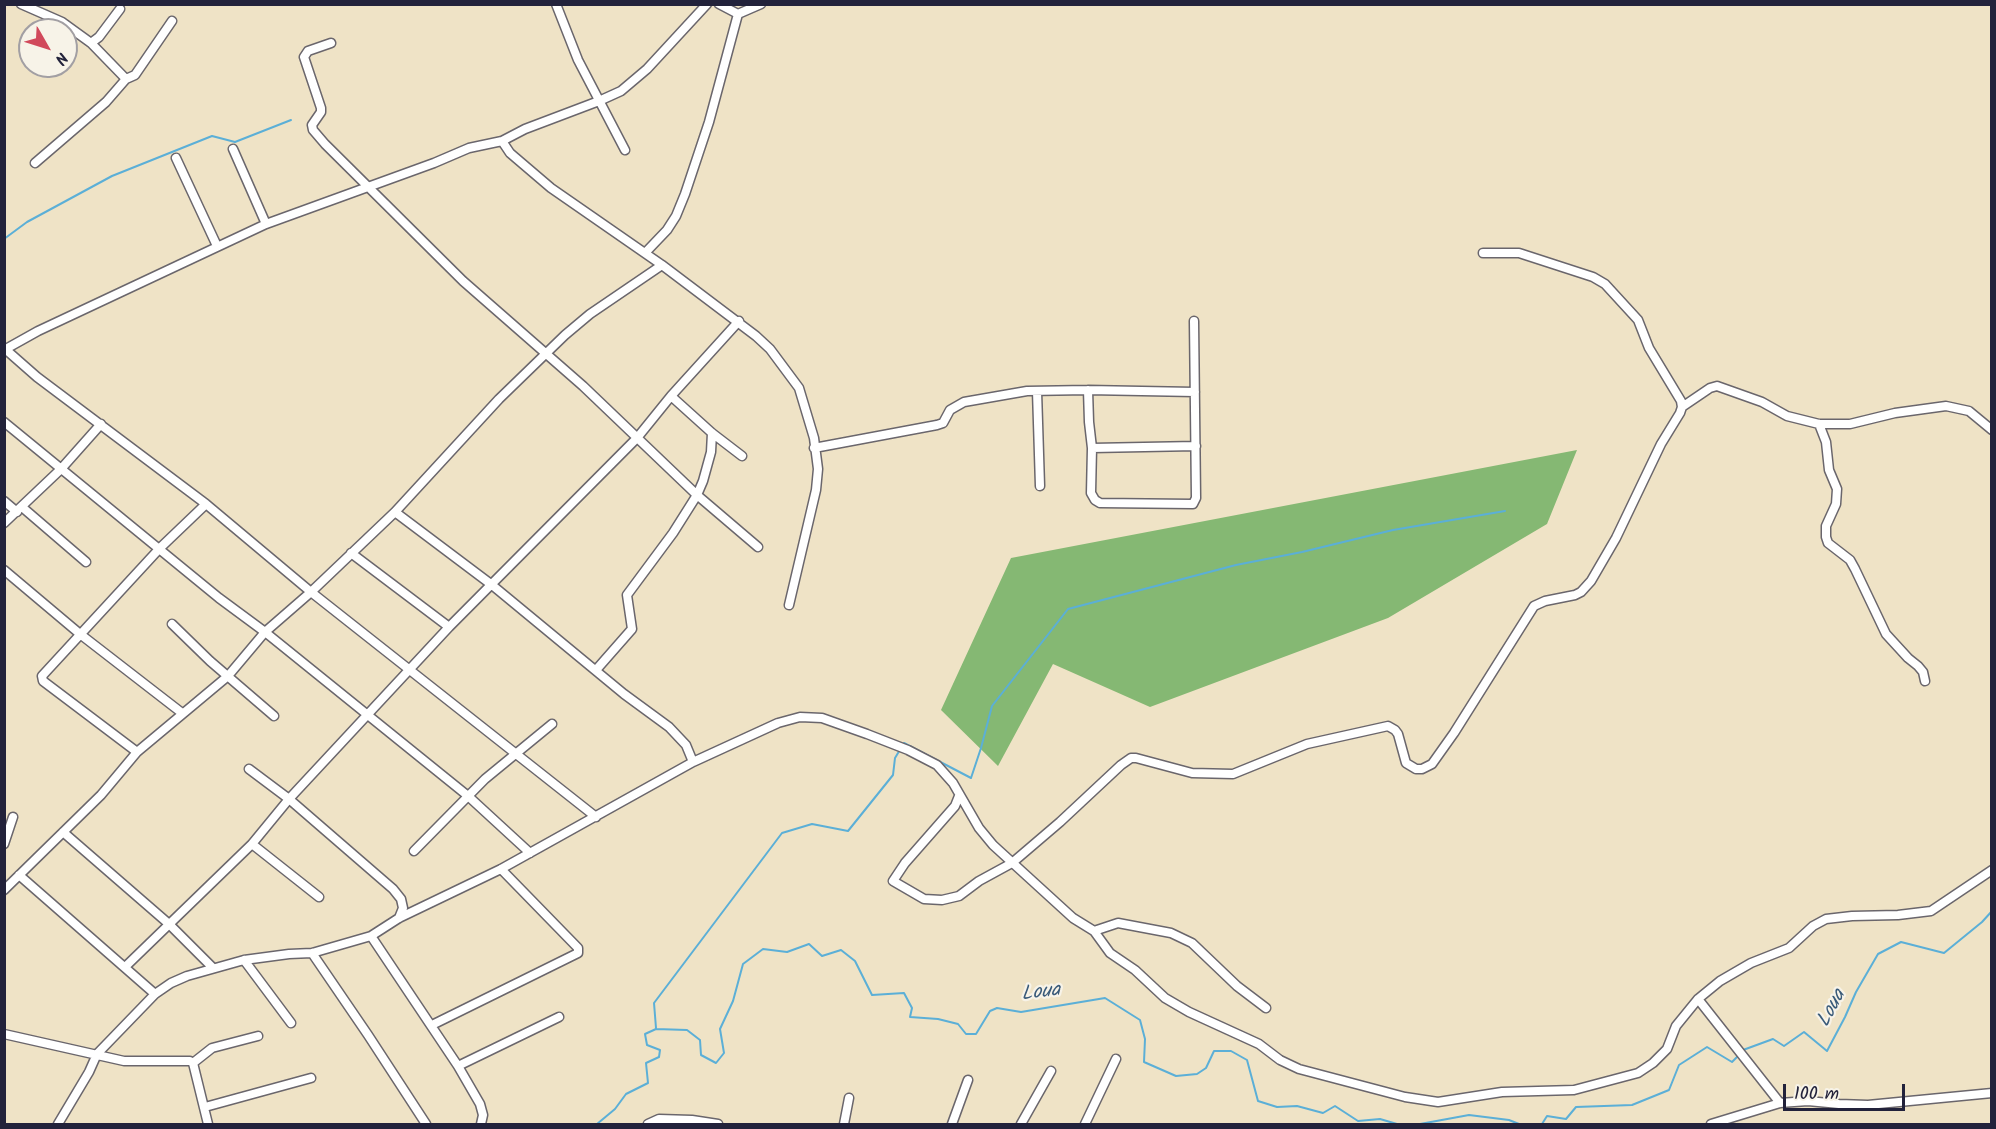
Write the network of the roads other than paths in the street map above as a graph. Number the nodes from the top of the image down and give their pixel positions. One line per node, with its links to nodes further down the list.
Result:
1 (21, 4): 10 (street)
2 (556, 4): 12 (street)
3 (706, 4): 12 (street)
4 (719, 4): 7 (street)
5 (761, 4): 7 (street)
6 (120, 9): 10 (street)
7 (738, 14): 21 (street)
8 (172, 21): 11 (street)
9 (331, 43): 18 (street)
10 (91, 44): 11 (street)
11 (126, 79): 17 (street)
12 (599, 101): 13 (street); 15 (street)
13 (502, 141): 18 (street); 21 (street)
14 (233, 149): 19 (street)
15 (625, 150)
16 (176, 158): 20 (street)
17 (35, 163)
18 (366, 186): 19 (street); 27 (street)
19 (266, 224): 20 (street)
20 (217, 246): 26 (street)
21 (645, 253): 23 (street)
22 (1483, 253): 32 (street)
23 (662, 265): 24 (street); 27 (street)
24 (739, 321): 31 (street); 40 (street)
25 (1194, 321): 30 (street)
26 (5, 349): 34 (street)
27 (546, 353): 38 (street); 49 (street)
28 (1088, 390): 29 (street); 30 (street); 41 (street)
29 (1037, 392): 40 (street); 44 (street)
30 (1195, 392): 39 (street)
31 (671, 396): 37 (street); 38 (street)
32 (1682, 407): 35 (street); 85 (street)
33 (4, 422): 43 (street)
34 (101, 424): 43 (street); 47 (street)
35 (1819, 424): 36 (street); 66 (street)
36 (1992, 430)
37 (712, 433): 42 (street); 45 (street)
38 (637, 438): 45 (street); 56 (street)
39 (1196, 446): 41 (street); 41 (street)
40 (814, 448): 58 (street)
41 (1092, 448)
42 (742, 456)
43 (62, 469): 48 (street); 52 (street)
44 (1040, 486)
45 (697, 495): 51 (street); 64 (street)
46 (4, 501): 48 (street)
47 (206, 504): 52 (street); 57 (street)
48 (20, 510): 50 (street); 54 (street)
49 (395, 512): 53 (street); 56 (street)
50 (4, 523)
51 (758, 547)
52 (160, 548): 61 (street); 62 (street)
53 (351, 554): 57 (street); 60 (street)
54 (86, 562)
55 (4, 570): 62 (street)
56 (492, 585): 60 (street); 64 (street)
57 (311, 592): 61 (street); 63 (street)
58 (789, 605)
59 (172, 624): 65 (street)
60 (449, 627): 63 (street)
61 (265, 632): 65 (street); 68 (street)
62 (80, 634): 67 (street); 71 (street)
63 (409, 670): 68 (street); 72 (street)
64 (596, 670): 73 (street)
65 (228, 676): 67 (street); 69 (street)
66 (1925, 681)
67 (182, 713): 71 (street)
68 (368, 715): 75 (street); 77 (street)
69 (274, 716)
70 (552, 724): 72 (street)
71 (137, 752): 80 (street)
72 (517, 755): 75 (street); 79 (street)
73 (693, 762): 76 (street); 79 (street)
74 (249, 769): 77 (street)
75 (468, 796): 83 (street); 84 (street)
76 (959, 796): 85 (street); 85 (street)
77 (289, 800): 82 (street); 91 (street)
78 (13, 817): 81 (street)
79 (596, 817): 84 (street)
80 (63, 832): 88 (street); 92 (street)
81 (5, 842)
82 (252, 844): 90 (street); 92 (street)
83 (414, 851)
84 (530, 853): 86 (street)
85 (1012, 863): 93 (street)
86 (501, 869): 91 (street); 104 (street)
87 (1992, 870): 100 (street)
88 (19, 875): 89 (street); 97 (street)
89 (4, 890)
90 (320, 897)
91 (399, 918): 94 (street)
92 (169, 924): 97 (street); 98 (street)
93 (1094, 931): 100 (street); 101 (street)
94 (371, 936): 95 (street); 104 (street)
95 (312, 954): 96 (street); 120 (street)
96 (244, 960): 98 (street); 103 (street)
97 (125, 967): 99 (street)
98 (213, 968): 99 (street)
99 (155, 994): 107 (street)
100 (1698, 999): 116 (street)
101 (1266, 1008)
102 (559, 1017): 110 (street)
103 (291, 1023)
104 (432, 1025): 110 (street)
105 (4, 1034): 107 (street)
106 (258, 1036): 109 (street)
107 (97, 1054): 109 (street); 118 (street)
108 (1116, 1059): 127 (street)
109 (193, 1063): 117 (street)
110 (458, 1066): 121 (street)
111 (1051, 1071): 126 (street)
112 (311, 1078): 117 (street)
113 (968, 1080): 125 (street)
114 (1992, 1094): 116 (street)
115 (849, 1098): 124 (street)
116 (1780, 1103): 128 (street)
117 (205, 1107): 119 (street)
118 (58, 1125)
119 (208, 1125)
120 (426, 1125)
121 (481, 1125)
122 (648, 1125): 123 (street)
123 (718, 1125)
124 (844, 1125)
125 (952, 1125)
126 (1021, 1125)
127 (1085, 1125)
128 (1710, 1125)

